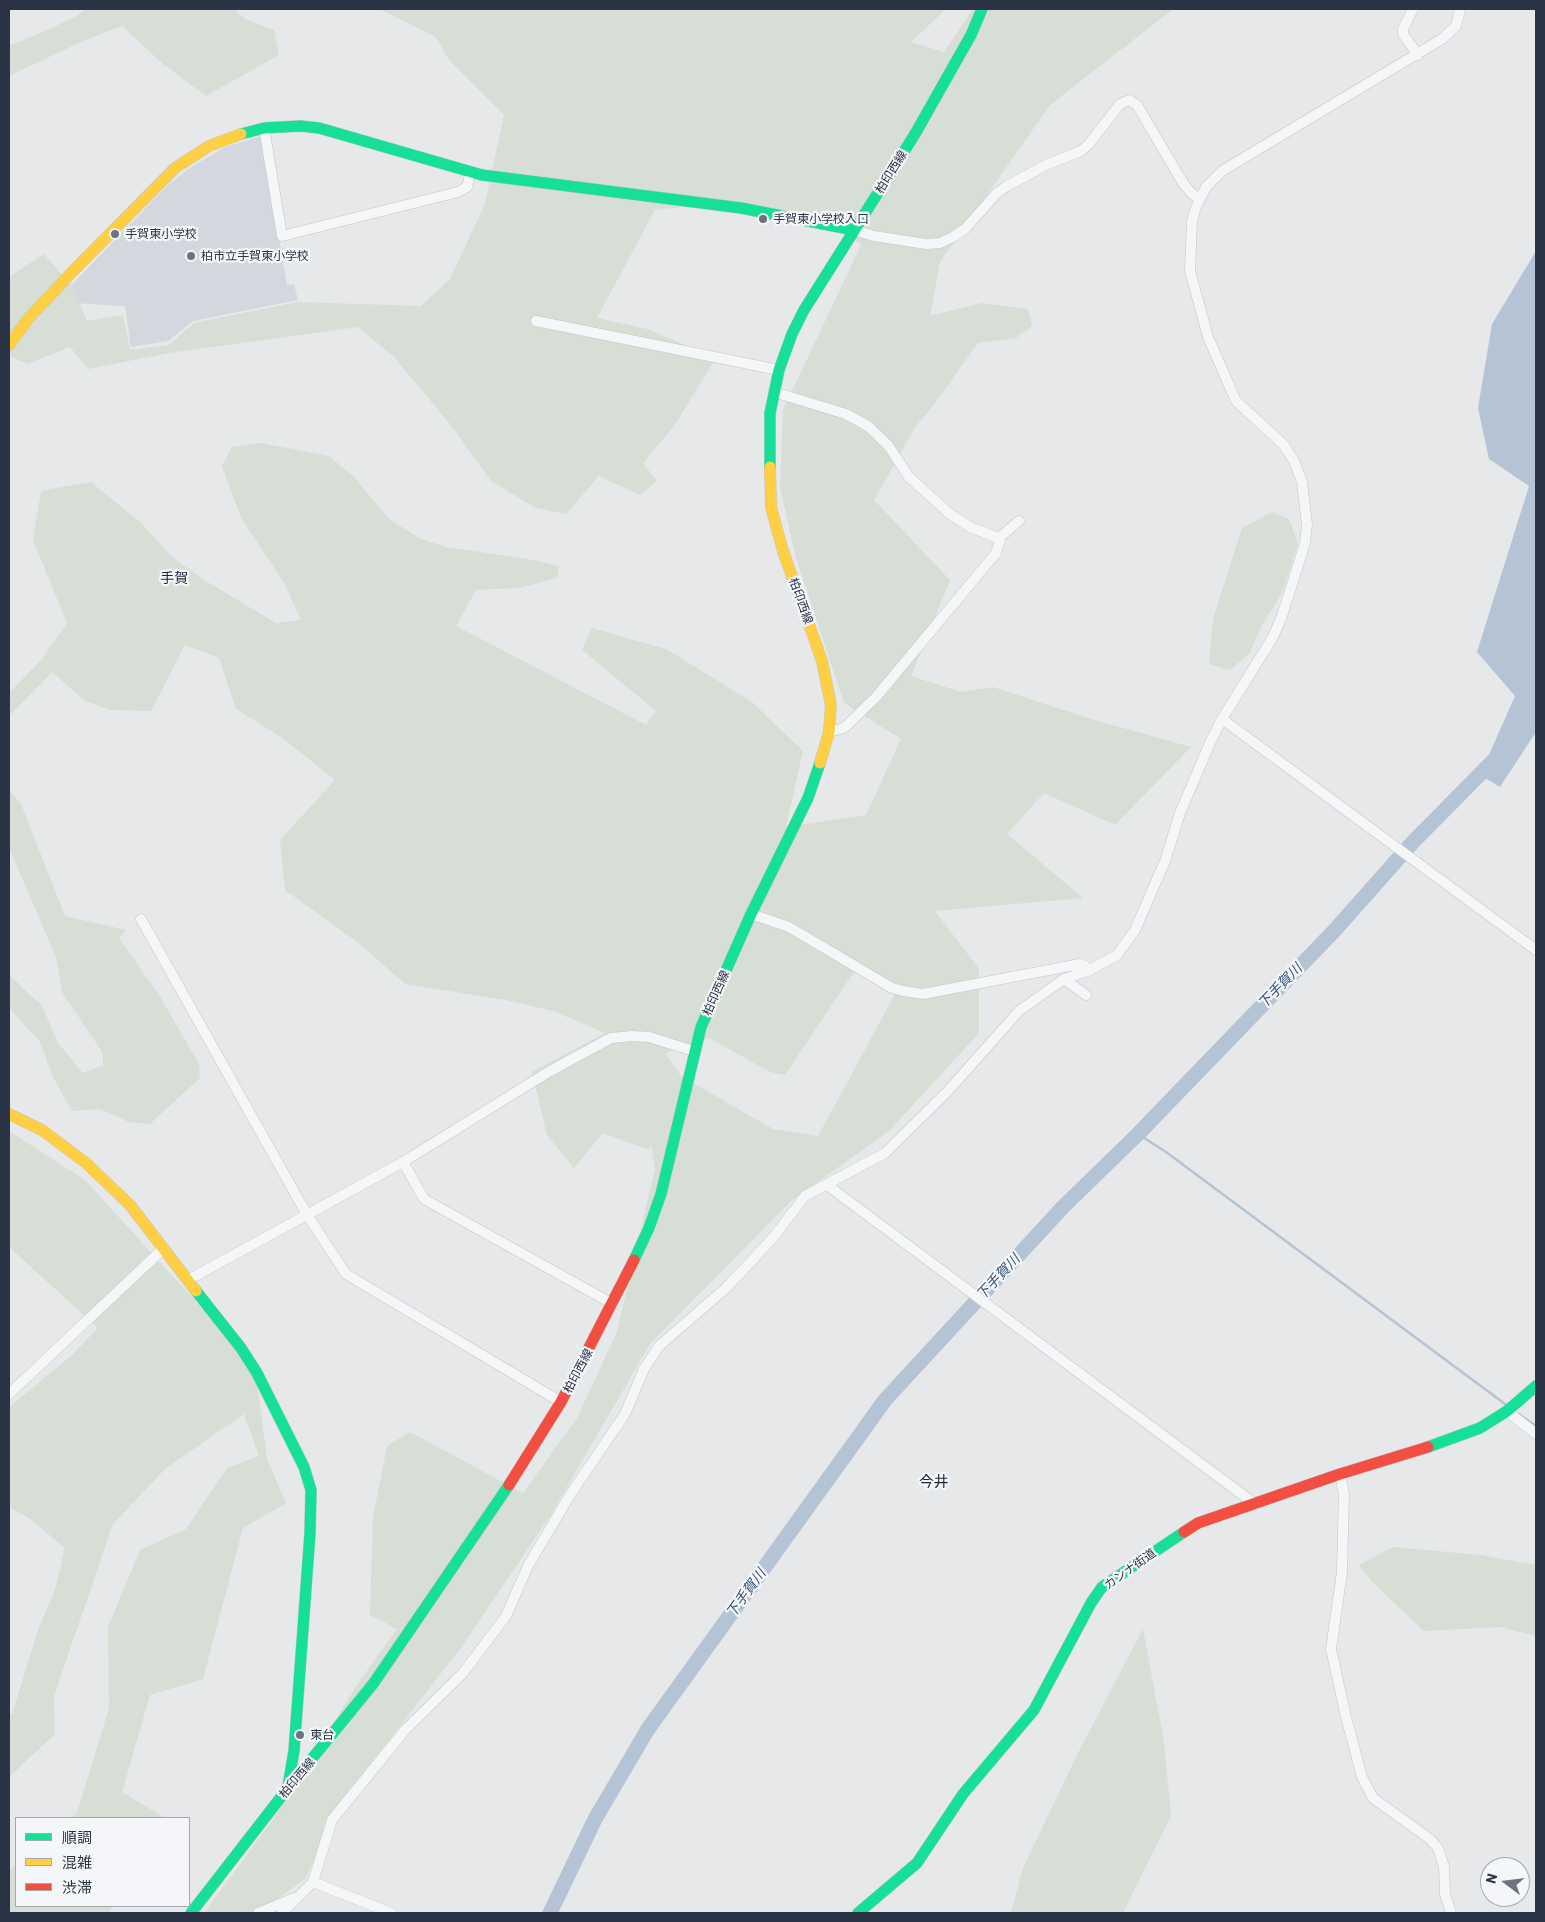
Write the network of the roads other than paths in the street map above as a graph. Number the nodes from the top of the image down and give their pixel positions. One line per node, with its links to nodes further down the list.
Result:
1 (982, 9): 8 (street, 柏印西線)
2 (1413, 9): 4 (street)
3 (1460, 9): 4 (street)
4 (1418, 55): 7 (street)
5 (264, 128): 6 (street); 6 (street); 10 (street)
6 (471, 172): 8 (street)
7 (1199, 199): 8 (street); 15 (street)
8 (854, 230): 11 (street, 柏印西線)
9 (536, 321): 11 (street)
10 (9, 345)
11 (780, 370): 12 (street, 柏印西線)
12 (774, 392): 14 (street); 16 (street, 柏印西線)
13 (1019, 522): 14 (street)
14 (1000, 539): 16 (street)
15 (1222, 718): 19 (street); 20 (street)
16 (829, 732): 17 (street, 柏印西線)
17 (751, 914): 20 (street); 23 (street, 柏印西線)
18 (141, 919): 27 (street)
19 (1536, 950)
20 (1088, 971): 21 (street)
21 (1064, 979): 22 (street); 26 (street)
22 (1086, 995)
23 (694, 1051): 25 (street); 30 (street, 柏印西線)
24 (9, 1114): 28 (street)
25 (403, 1162): 27 (street); 30 (street)
26 (827, 1185): 37 (street); 39 (street)
27 (306, 1213): 29 (street); 33 (street)
28 (164, 1248): 29 (street); 32 (street)
29 (188, 1280): 38 (street)
30 (613, 1304): 33 (street, 柏印西線)
31 (1536, 1386): 34 (street, カンナ街道)
32 (9, 1394)
33 (561, 1402): 38 (street, 柏印西線)
34 (1510, 1410): 35 (street); 36 (street, カンナ街道)
35 (1536, 1434)
36 (1340, 1474): 37 (street, カンナ街道); 46 (street)
37 (1255, 1504): 45 (street, カンナ街道)
38 (288, 1788): 41 (street, 柏印西線)
39 (313, 1882): 40 (street); 44 (street)
40 (297, 1897): 42 (street); 43 (street)
41 (191, 1913)
42 (258, 1913)
43 (282, 1913)
44 (391, 1913)
45 (858, 1913)
46 (1450, 1913)

